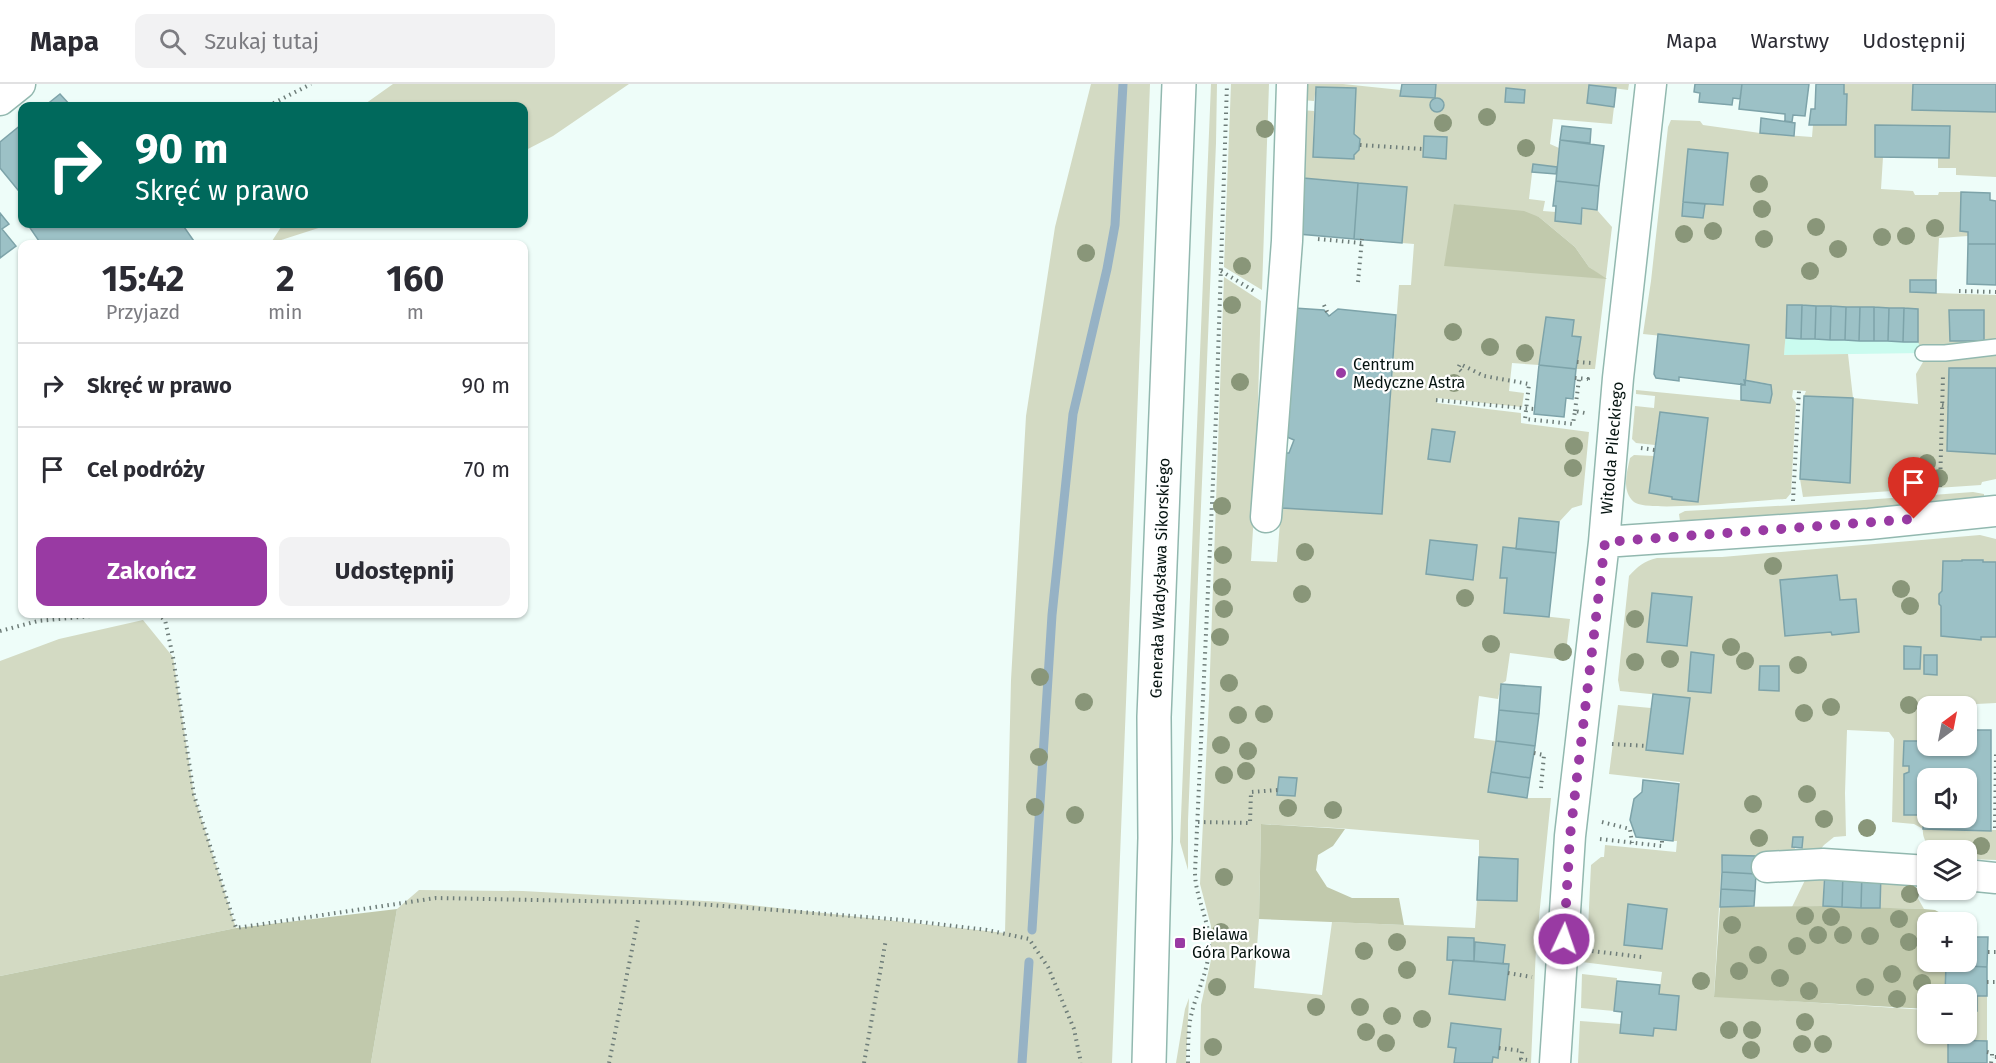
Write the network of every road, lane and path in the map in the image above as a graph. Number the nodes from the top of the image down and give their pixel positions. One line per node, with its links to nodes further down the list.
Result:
1 (20, 84): 7 (street)
2 (311, 84): 8 (path)
3 (1227, 84): 12 (path)
4 (1292, 84): 37 (street)
5 (1651, 84): 38 (street, Witolda Pileckiego)
6 (1180, 87): 76 (main road, Generała Władysława Sikorskiego)
7 (0, 100)
8 (276, 102)
9 (1359, 145): 10 (path)
10 (1423, 149)
11 (1311, 238): 13 (path)
12 (1221, 271): 16 (path); 49 (path)
13 (1358, 282)
14 (1959, 291): 15 (path)
15 (1996, 292)
16 (1262, 296)
17 (1324, 305): 18 (path)
18 (1329, 316)
19 (1996, 347): 21 (lane)
20 (1923, 353): 21 (lane)
21 (1945, 353): 28 (path)
22 (1577, 362): 23 (path)
23 (1586, 362)
24 (1461, 371): 30 (path)
25 (1579, 379): 32 (path)
26 (1799, 391): 35 (path)
27 (1436, 400): 30 (path)
28 (1942, 405): 29 (path); 34 (path)
29 (1948, 406)
30 (1526, 409): 31 (path); 32 (path)
31 (1534, 409)
32 (1575, 411): 33 (path)
33 (1591, 414)
34 (1940, 491)
35 (1793, 502)
36 (1996, 511): 38 (street)
37 (1266, 517)
38 (1605, 542): 78 (street, Witolda Pileckiego)
39 (70, 618): 41 (path)
40 (162, 618): 75 (path)
41 (0, 630)
42 (1609, 744): 43 (path)
43 (1647, 746)
44 (1534, 753): 47 (path)
45 (1996, 753): 46 (path)
46 (1994, 784): 51 (path)
47 (1541, 789)
48 (1278, 790): 49 (path)
49 (1198, 822): 77 (path)
50 (1601, 822): 54 (path)
51 (1995, 828)
52 (1599, 839): 54 (path)
53 (1662, 840): 54 (path)
54 (1632, 843)
55 (1767, 867): 56 (street)
56 (1917, 870)
57 (1977, 876): 58 (street)
58 (1996, 878)
59 (638, 920): 73 (path)
60 (886, 939): 74 (path)
61 (1587, 950): 64 (path)
62 (1988, 952): 63 (path)
63 (1996, 952)
64 (1642, 957)
65 (1508, 973): 66 (path)
66 (1528, 976)
67 (1987, 982): 68 (path)
68 (1996, 982)
69 (1499, 1048): 70 (path)
70 (1518, 1051)
71 (1987, 1053): 72 (path)
72 (1994, 1057): 79 (path)
73 (609, 1063)
74 (864, 1063)
75 (1081, 1063)
76 (1149, 1063)
77 (1188, 1063)
78 (1556, 1063)
79 (1991, 1063)

